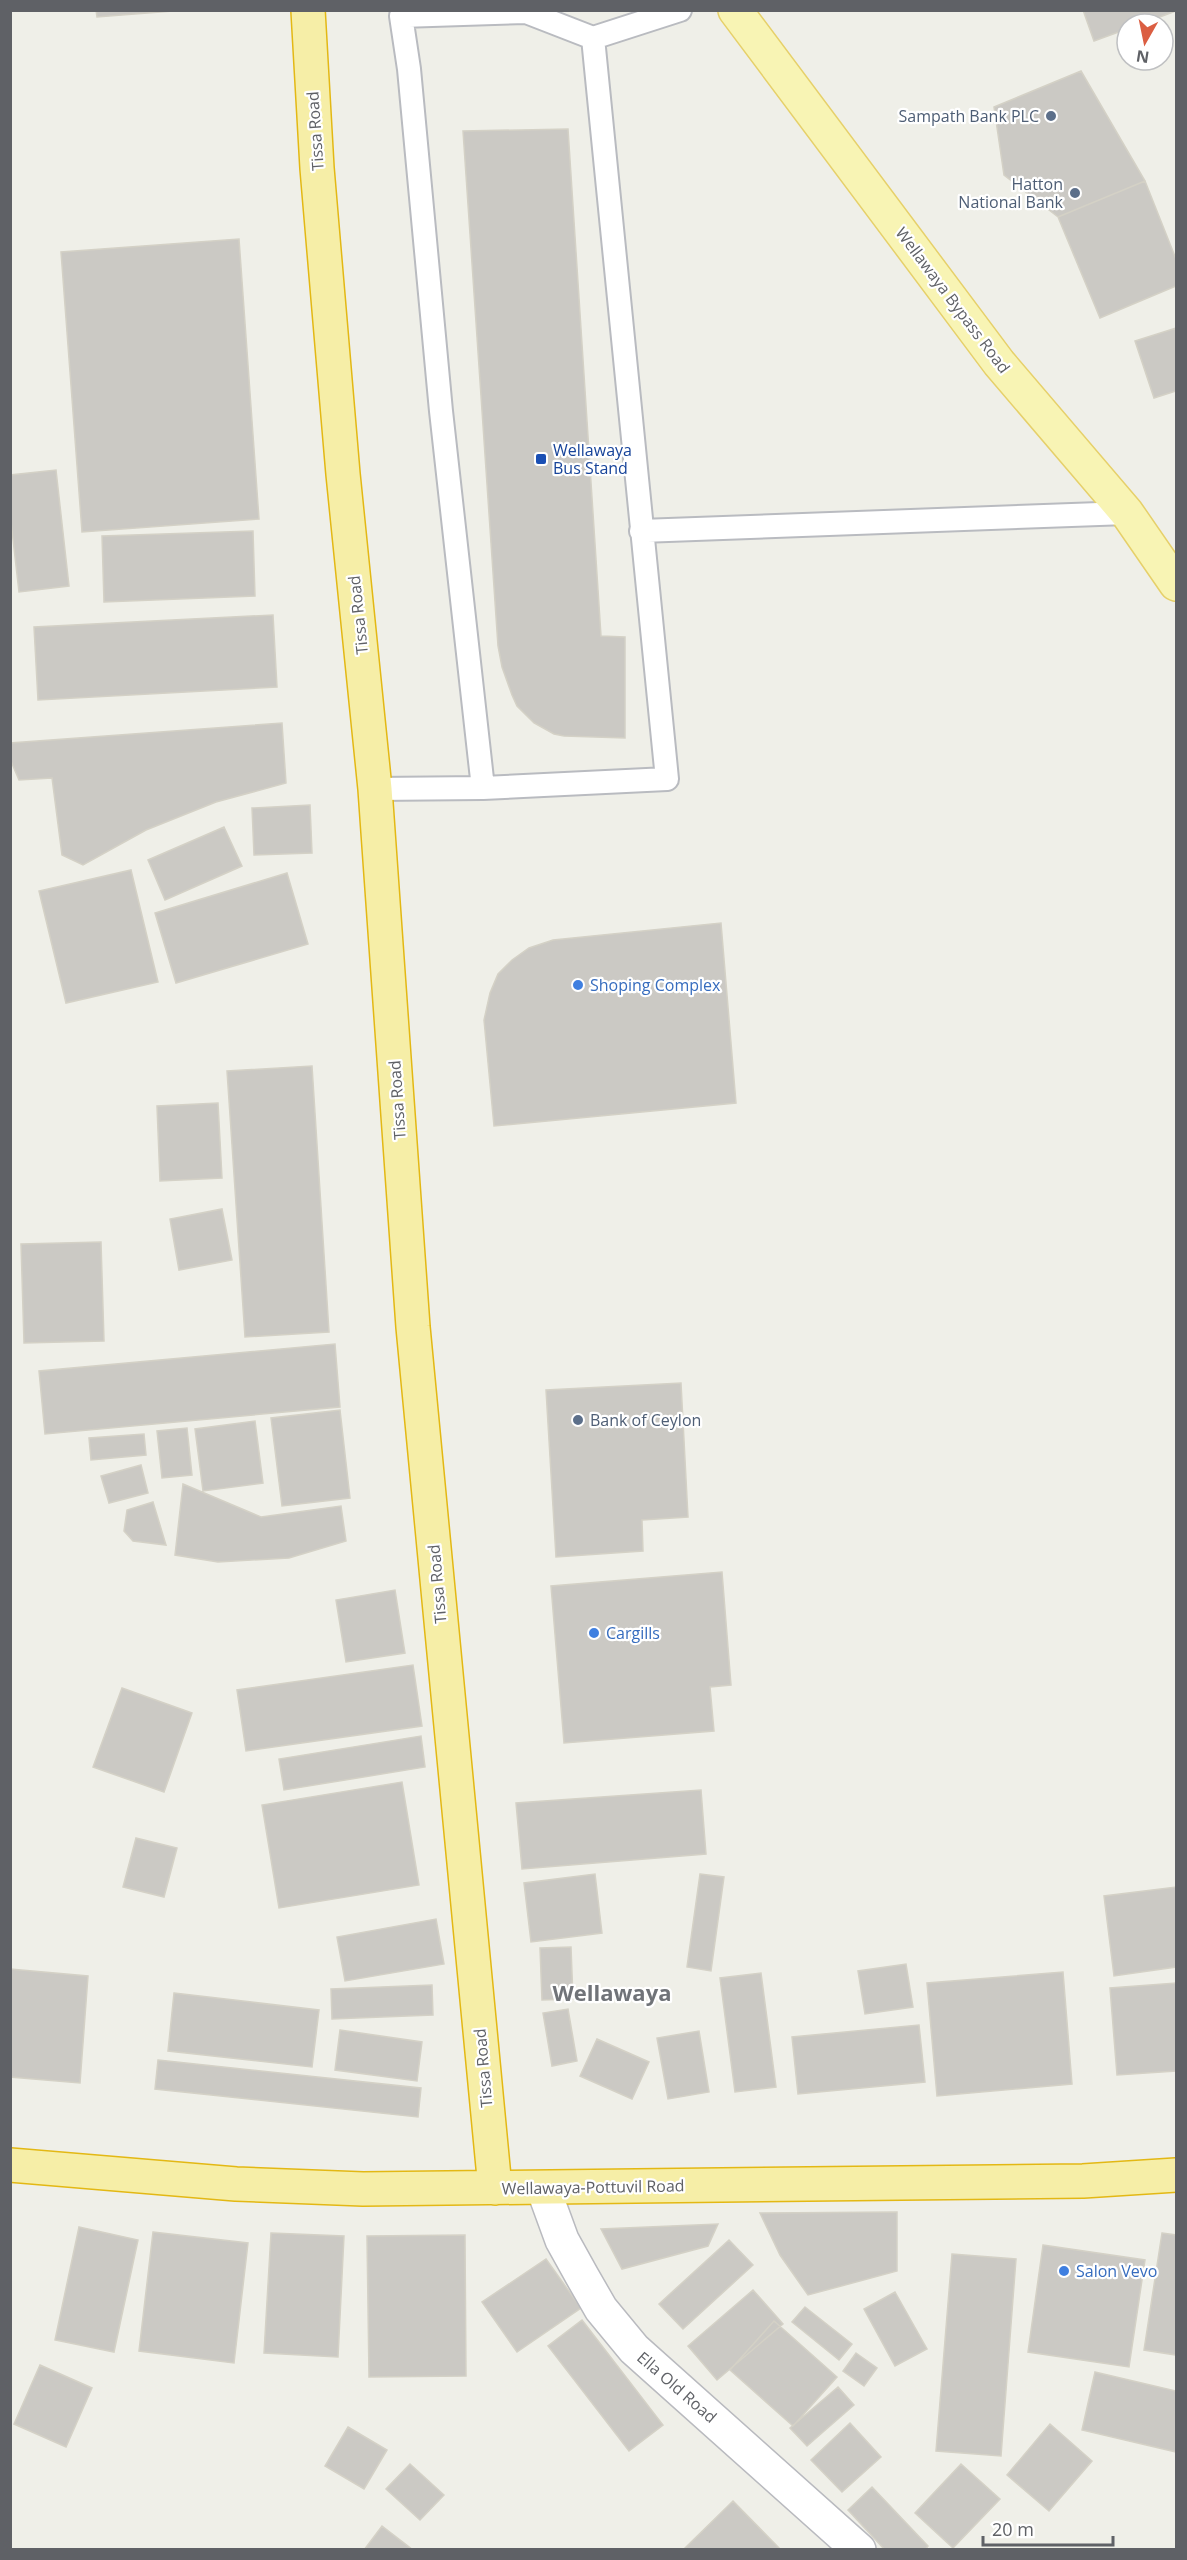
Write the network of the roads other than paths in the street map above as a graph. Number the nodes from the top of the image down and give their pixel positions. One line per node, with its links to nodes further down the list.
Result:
1 (308, 10): 9 (highway, Tissa Road)
2 (681, 10): 4 (lane)
3 (735, 10): 5 (main road, Wellawaya Bypass Road)
4 (593, 38): 6 (lane); 8 (lane)
5 (1127, 513): 6 (lane); 7 (main road, Wellawaya Bypass Road)
6 (641, 531): 8 (lane)
7 (1176, 584)
8 (483, 788): 9 (lane)
9 (375, 789): 13 (highway, Tissa Road)
10 (10, 2165): 13 (highway, Wellawaya-Pottuvil Road)
11 (1176, 2175): 12 (highway, Wellawaya-Pottuvil Road)
12 (543, 2187): 13 (highway, Wellawaya-Pottuvil Road); 14 (main road, Ella Old Road)
13 (495, 2188)
14 (859, 2550)

